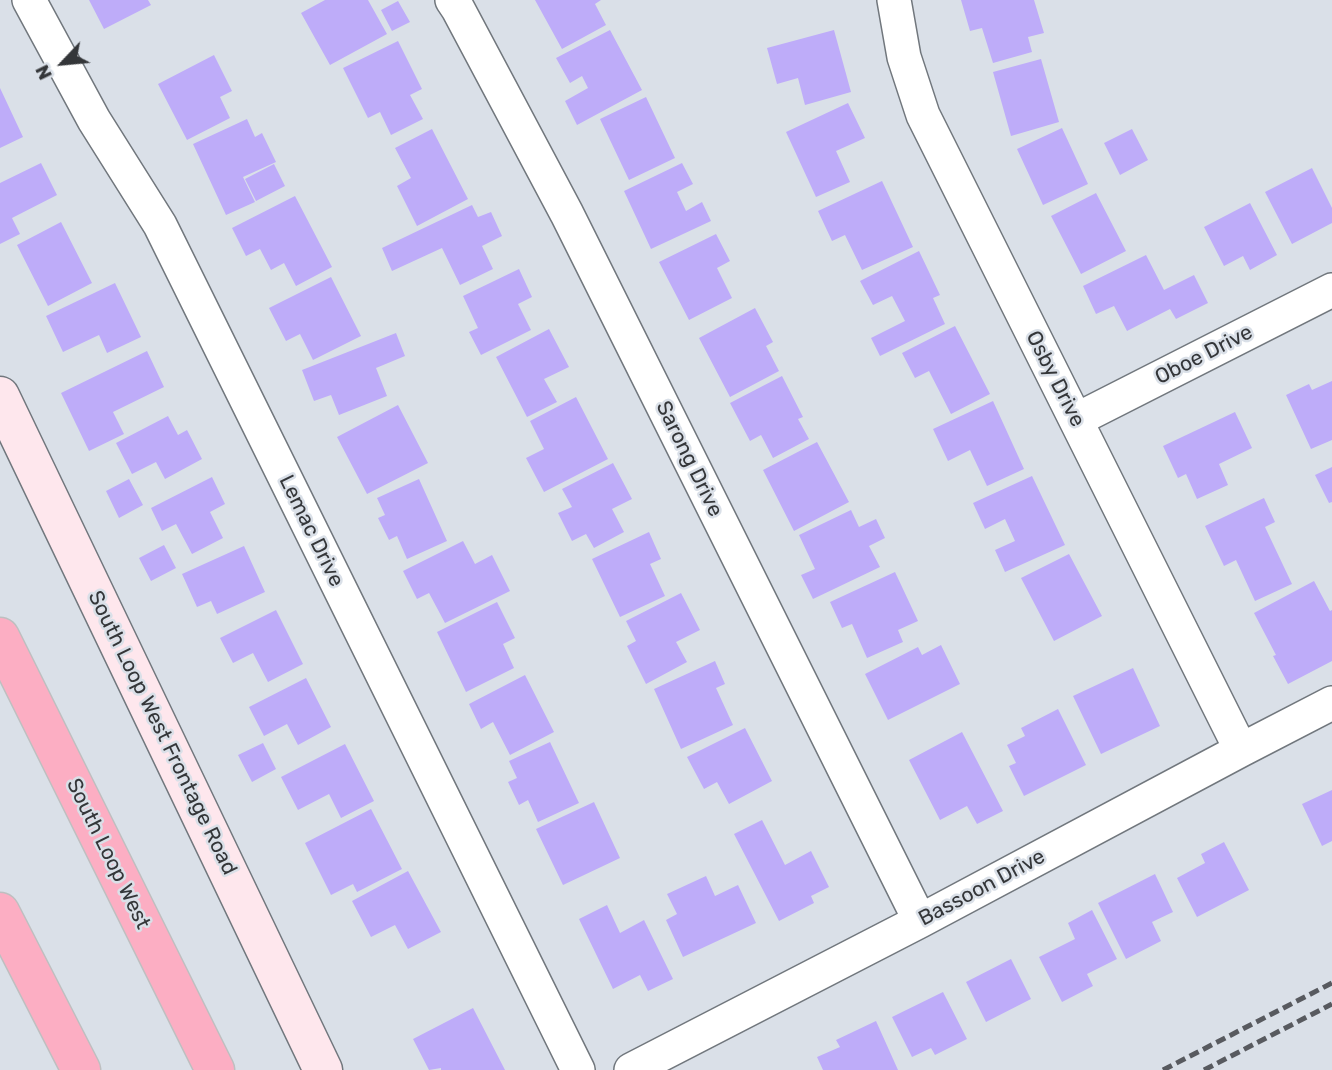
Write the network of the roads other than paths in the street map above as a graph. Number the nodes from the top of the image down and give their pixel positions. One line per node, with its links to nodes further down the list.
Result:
1 (29, 0): 15 (street, Lemac Drive)
2 (452, 0): 11 (street, Sarong Drive)
3 (894, 0): 6 (street, Osby Drive)
4 (1332, 290): 6 (street, Oboe Drive)
5 (0, 396): 14 (main road, South Loop West Frontage Road)
6 (1076, 420): 9 (street, Osby Drive)
7 (0, 637): 13 (highway, South Loop West)
8 (1332, 703): 9 (street, Bassoon Drive)
9 (1241, 750): 11 (street, Bassoon Drive)
10 (0, 912): 12 (highway)
11 (920, 921): 16 (street, Bassoon Drive)
12 (81, 1070)
13 (215, 1070)
14 (323, 1070)
15 (578, 1070)
16 (631, 1070)

